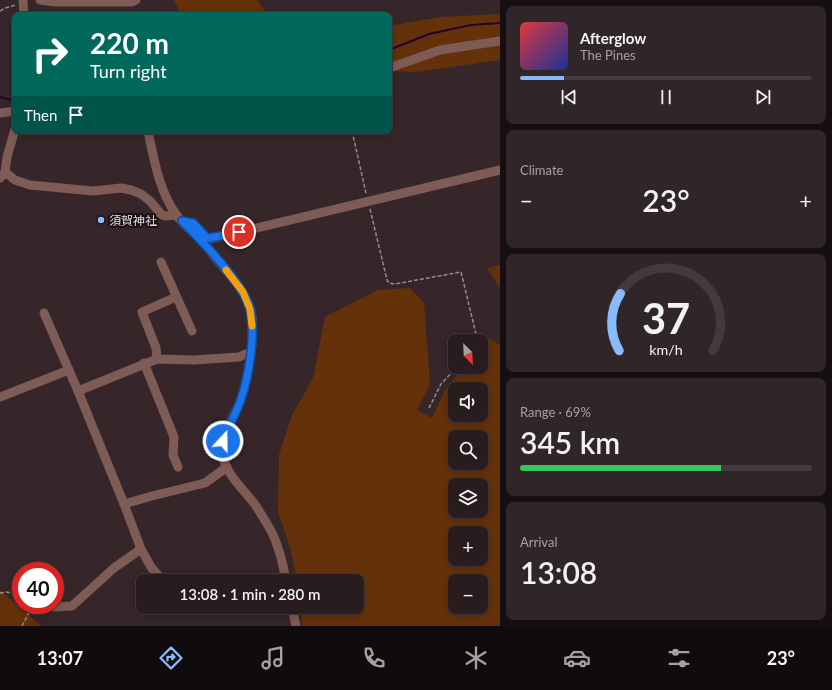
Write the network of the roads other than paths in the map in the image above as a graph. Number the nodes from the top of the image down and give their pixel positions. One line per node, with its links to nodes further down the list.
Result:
1 (40, 0): 2 (street)
2 (136, 0)
3 (23, 1): 4 (street)
4 (24, 12)
5 (500, 41): 6 (street)
6 (392, 67)
7 (12, 111): 8 (street)
8 (0, 113)
9 (14, 134): 12 (street)
10 (149, 134): 13 (street)
11 (500, 170): 13 (street)
12 (3, 175): 13 (street)
13 (179, 218): 18 (street)
14 (161, 262): 15 (street)
15 (176, 297): 17 (street); 19 (street)
16 (44, 313): 21 (street)
17 (192, 331)
18 (250, 352): 19 (street); 25 (street)
19 (157, 359): 20 (street)
20 (144, 364): 22 (street); 24 (street)
21 (69, 370): 22 (street); 23 (street)
22 (78, 392): 26 (street)
23 (0, 397)
24 (178, 467)
25 (227, 467): 26 (street); 29 (street)
26 (124, 504): 27 (street)
27 (141, 549): 28 (street); 30 (street)
28 (158, 574)
29 (284, 574)
30 (64, 606)
31 (293, 614): 32 (street)
32 (296, 626)

